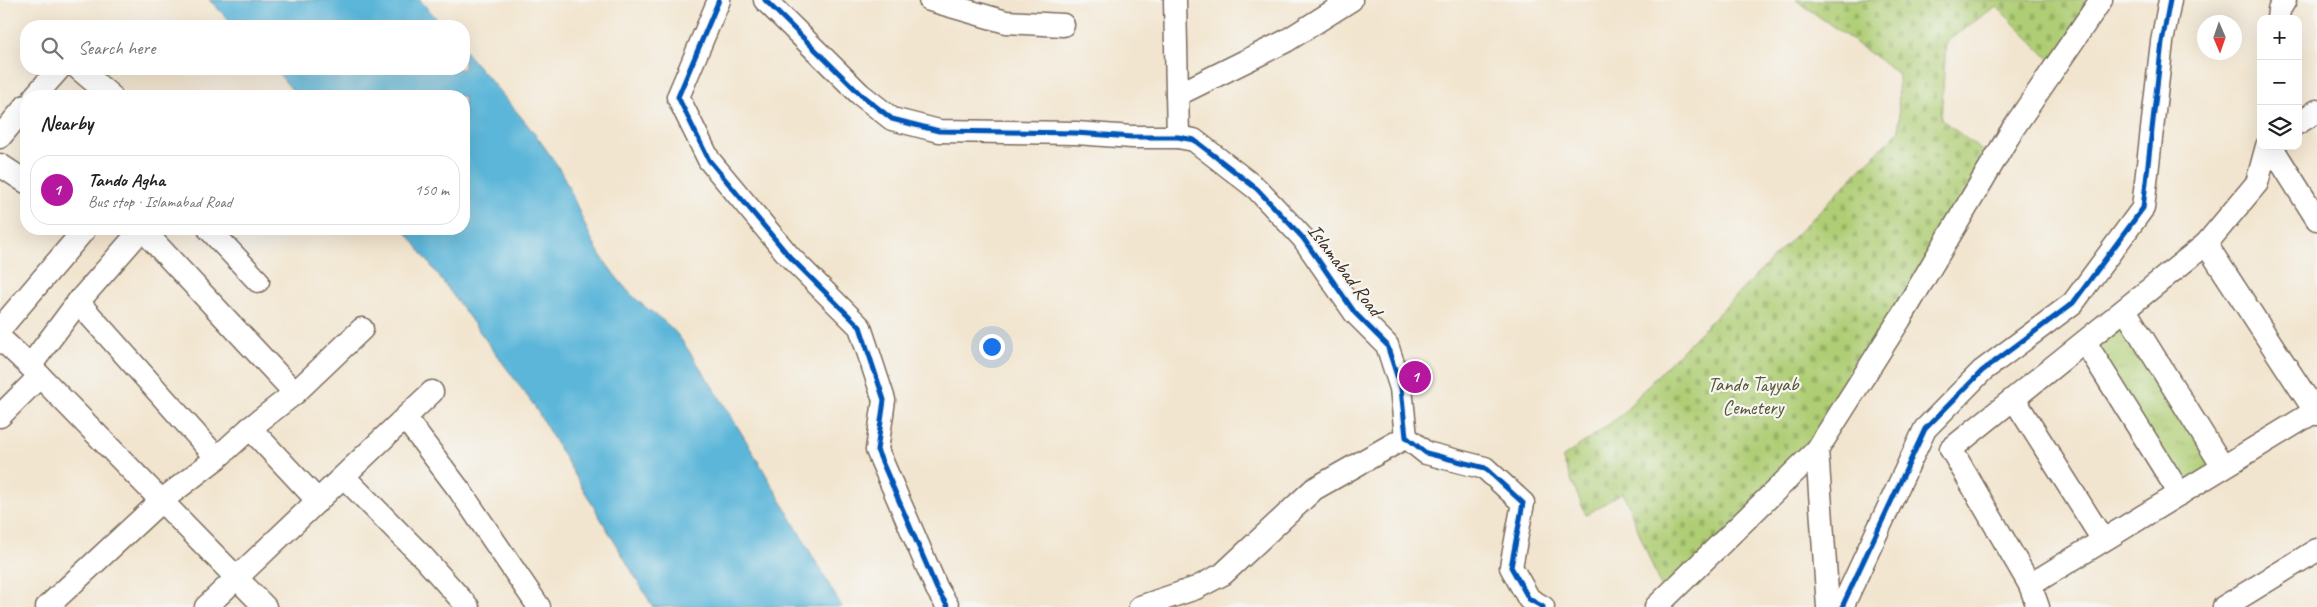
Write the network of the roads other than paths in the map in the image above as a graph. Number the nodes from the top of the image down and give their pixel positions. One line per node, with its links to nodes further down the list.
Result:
1 (719, 0): 63 (street)
2 (765, 0): 20 (street, Islamabad Road)
3 (930, 0): 10 (street)
4 (1175, 0): 15 (street)
5 (1351, 0): 15 (street)
6 (2101, 0): 47 (street)
7 (2170, 0): 68 (street)
8 (2285, 0): 9 (street)
9 (2278, 15)
10 (1063, 24)
11 (54, 75): 13 (street)
12 (86, 75): 14 (street)
13 (40, 90)
14 (104, 90)
15 (1178, 94): 20 (street)
16 (2317, 111): 18 (street)
17 (20, 113): 19 (street)
18 (2302, 120)
19 (0, 137)
20 (1178, 137): 46 (street, Islamabad Road)
21 (2268, 150): 30 (street)
22 (2272, 150): 25 (street)
23 (0, 165): 24 (street)
24 (20, 178)
25 (2317, 219)
26 (80, 235): 35 (street)
27 (137, 235): 32 (street)
28 (148, 235): 40 (street)
29 (215, 235): 31 (street)
30 (2206, 244): 33 (street); 42 (street)
31 (258, 281)
32 (78, 302): 38 (street); 48 (street)
33 (2125, 310): 37 (street); 49 (street)
34 (362, 328): 40 (street)
35 (0, 329)
36 (0, 338): 38 (street)
37 (2085, 342): 41 (street); 51 (street)
38 (35, 371): 43 (street); 52 (street)
39 (432, 392): 44 (street)
40 (295, 393): 45 (street)
41 (2014, 399): 54 (street); 57 (street)
42 (2316, 412): 49 (street)
43 (0, 416)
44 (405, 418): 50 (street); 62 (street)
45 (250, 428): 48 (street); 53 (street)
46 (1406, 437): 64 (street); 65 (street)
47 (1817, 450): 66 (street); 67 (street)
48 (217, 458): 52 (street)
49 (2223, 468): 51 (street)
50 (344, 477): 53 (street); 61 (street)
51 (2180, 494): 54 (street)
52 (161, 501): 56 (street); 58 (street)
53 (318, 501): 56 (street)
54 (2103, 540): 57 (street)
55 (2317, 550): 70 (street)
56 (237, 579): 59 (street); 60 (street)
57 (2030, 585): 69 (street)
58 (47, 607)
59 (206, 607)
60 (265, 607)
61 (468, 607)
62 (539, 607)
63 (948, 607)
64 (1140, 607)
65 (1543, 607)
66 (1656, 607)
67 (1828, 607)
68 (1842, 607)
69 (2038, 607)
70 (2224, 607)

